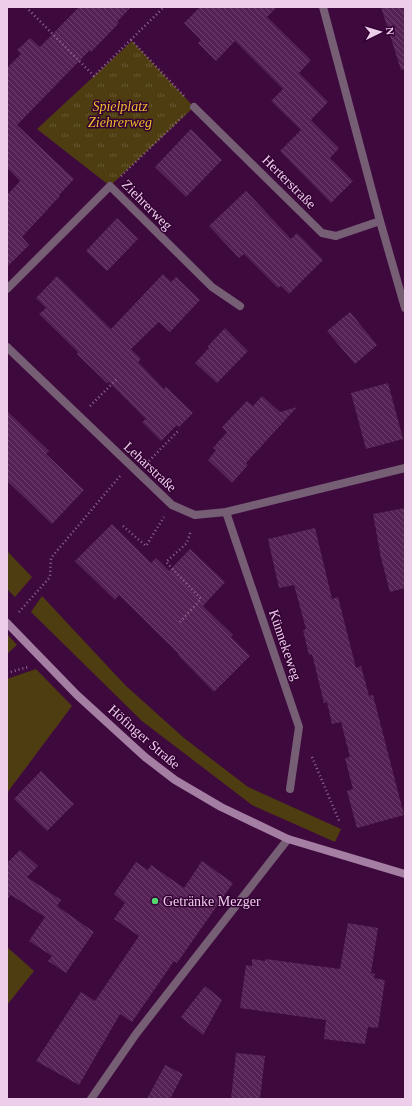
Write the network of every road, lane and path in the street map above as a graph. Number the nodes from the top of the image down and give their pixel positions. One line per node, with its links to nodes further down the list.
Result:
1 (26, 7): 4 (path)
2 (164, 7): 4 (path)
3 (323, 7): 7 (street)
4 (131, 40): 5 (path)
5 (194, 106): 6 (path); 7 (street, Herterstraße)
6 (110, 186): 8 (street, Ziehrerweg); 9 (street, Ziehrerweg)
7 (380, 221): 10 (street)
8 (7, 289)
9 (240, 306)
10 (405, 308)
11 (7, 347): 13 (street, Leharstraße)
12 (118, 378): 13 (path)
13 (79, 416): 15 (street, Leharstraße)
14 (179, 430): 17 (path)
15 (129, 465): 17 (street, Leharstraße); 23 (path)
16 (405, 468): 19 (street, Leharstraße)
17 (137, 472): 18 (street, Leharstraße)
18 (172, 505): 20 (street, Leharstraße); 21 (path)
19 (226, 512): 20 (street, Leharstraße); 25 (street, Künnekeweg)
20 (195, 515): 22 (path)
21 (123, 526)
22 (180, 622)
23 (8, 624): 27 (street, Höfinger Straße)
24 (311, 755): 26 (path)
25 (290, 789)
26 (340, 823)
27 (288, 839): 28 (street, Höfinger Straße); 29 (street)
28 (405, 874)
29 (91, 1099)

